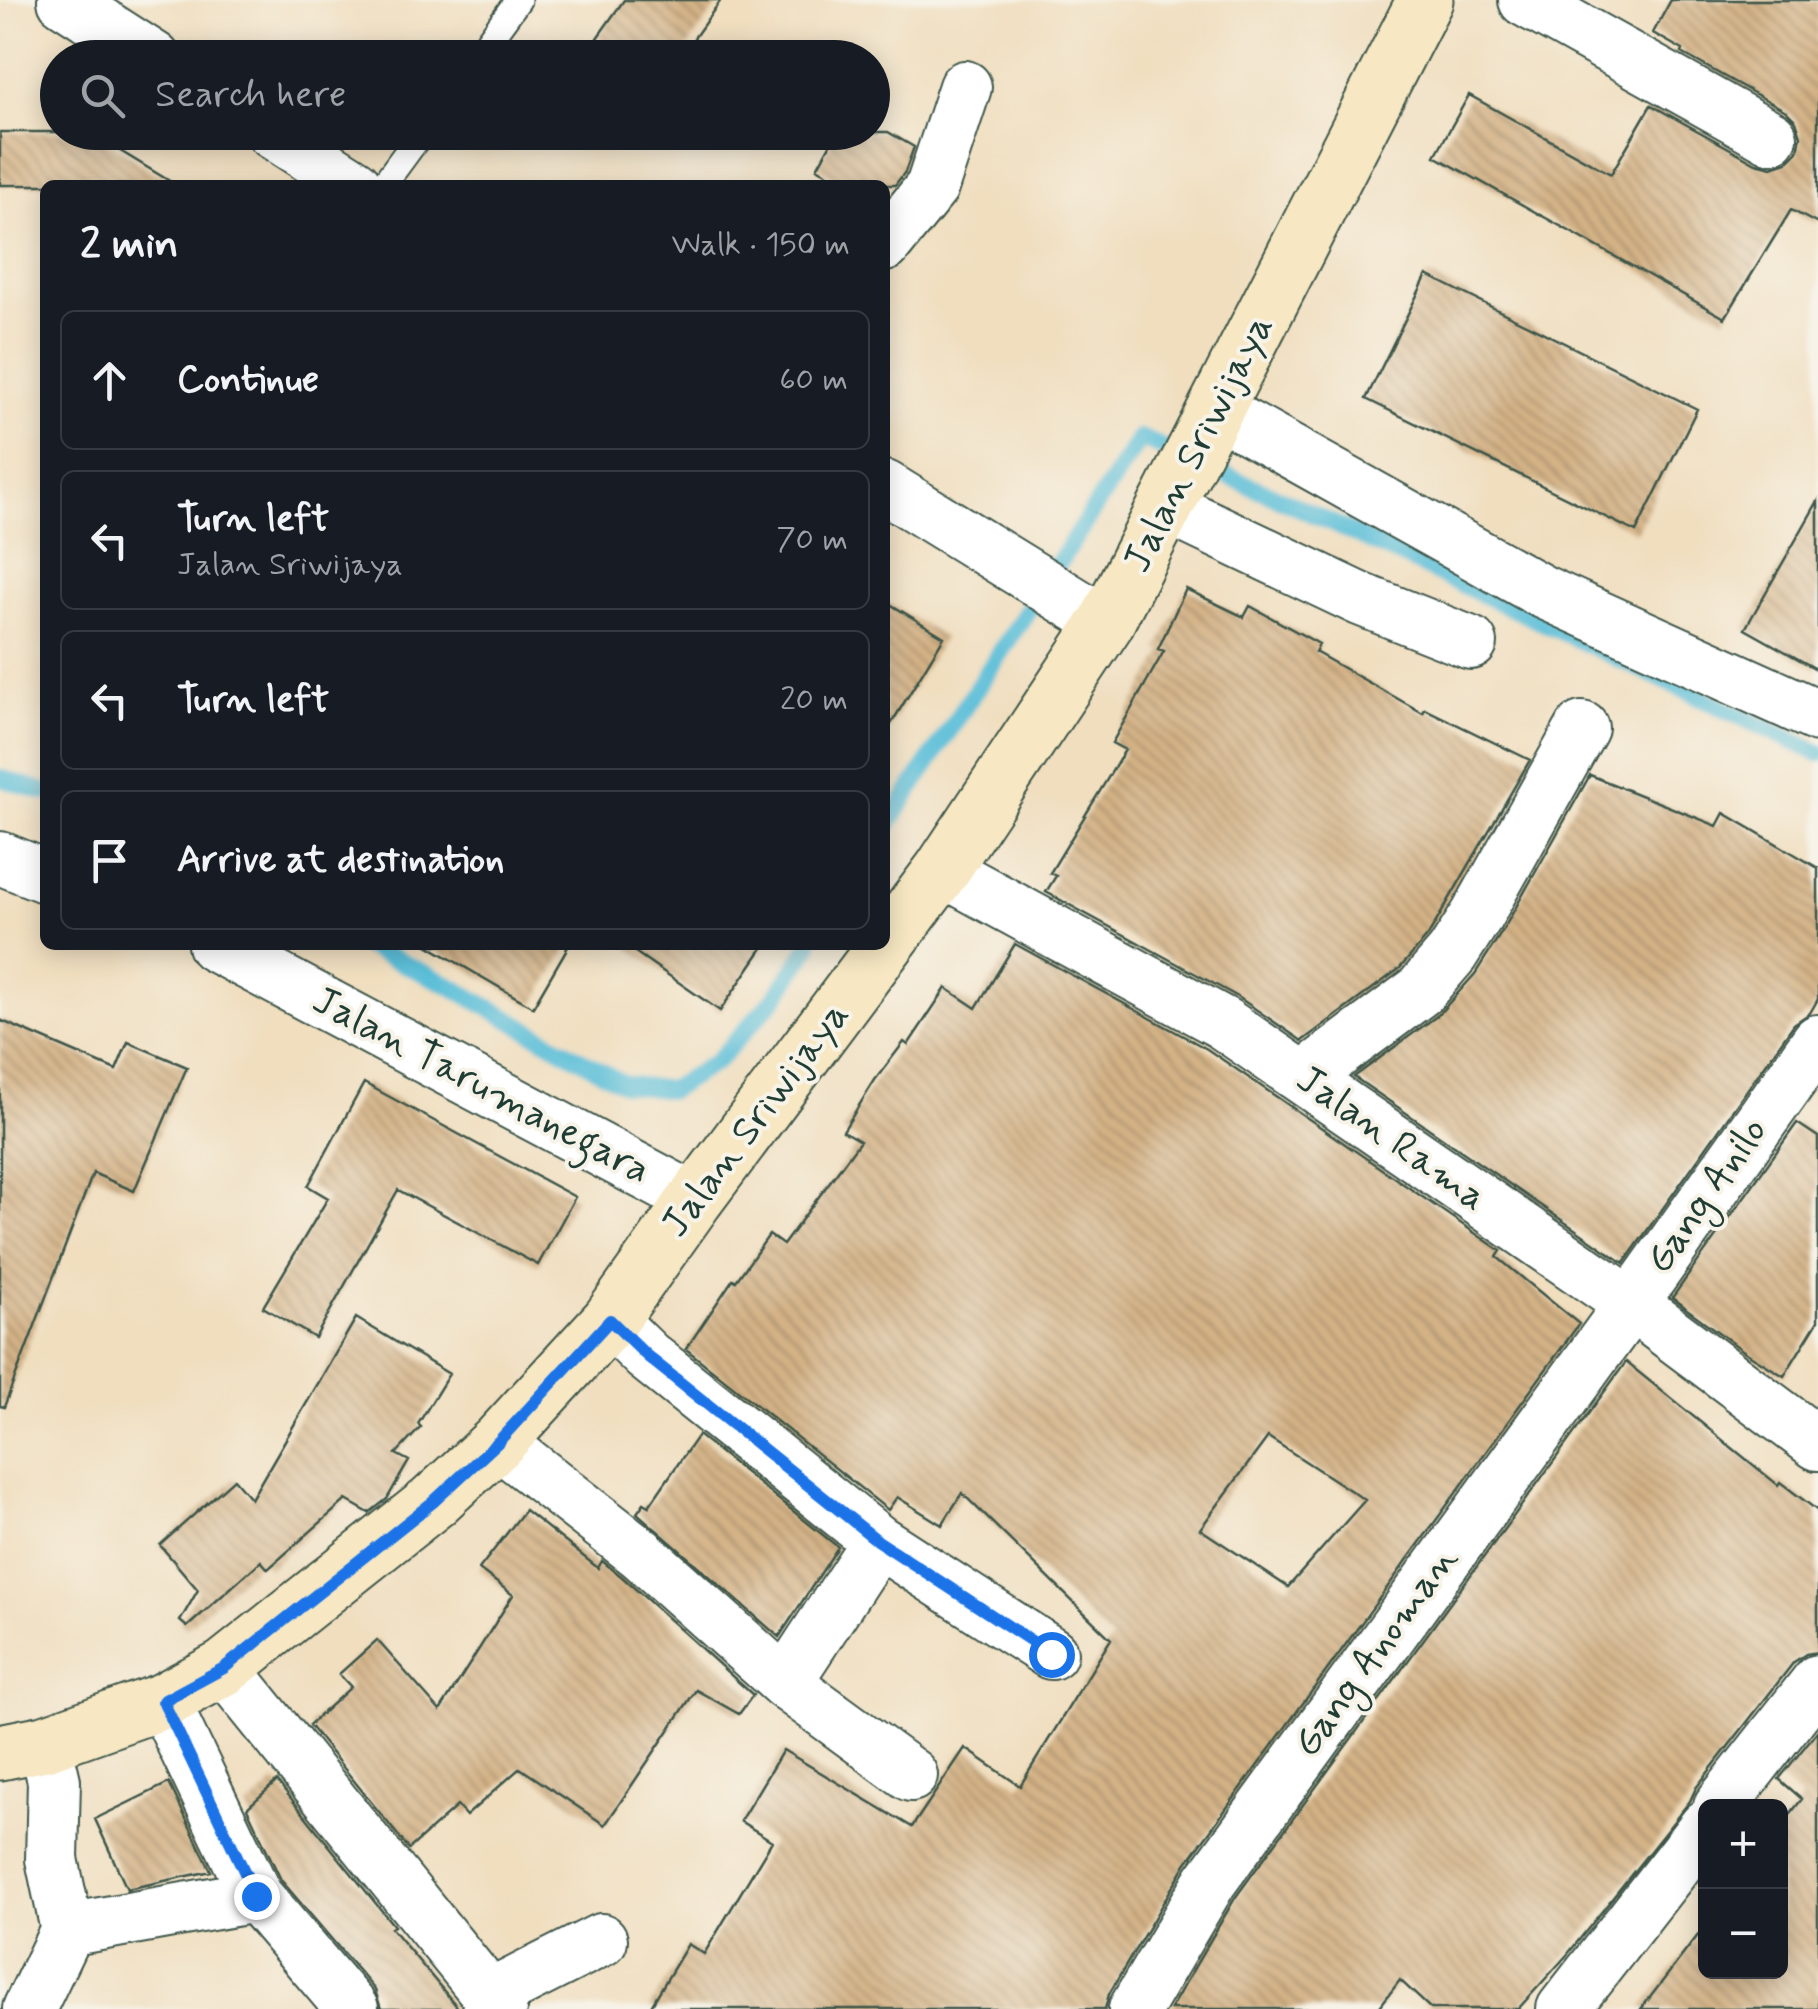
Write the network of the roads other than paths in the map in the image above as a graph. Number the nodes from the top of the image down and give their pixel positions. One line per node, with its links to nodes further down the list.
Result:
1 (64, 0): 5 (street)
2 (518, 0): 6 (lane)
3 (1426, 0): 14 (main road, Jalan Sriwijaya)
4 (1525, 0): 8 (street)
5 (126, 40)
6 (489, 40)
7 (965, 87): 13 (street)
8 (1772, 137)
9 (300, 150): 11 (street)
10 (409, 150): 12 (lane)
11 (347, 180)
12 (387, 180)
13 (890, 239)
14 (1211, 418): 16 (main road, Jalan Sriwijaya); 19 (street)
15 (890, 490): 17 (street)
16 (1171, 496): 17 (main road, Jalan Sriwijaya); 18 (street)
17 (1106, 623): 22 (main road, Jalan Sriwijaya)
18 (1471, 643)
19 (1818, 716)
20 (1582, 728): 28 (street)
21 (0, 858): 23 (street)
22 (942, 870): 24 (main road, Jalan Sriwijaya); 28 (street, Jalan Rama)
23 (40, 874)
24 (890, 939)
25 (223, 950): 29 (street, Jalan Tarumanegara)
26 (882, 950): 29 (main road, Jalan Sriwijaya)
27 (1818, 1041): 30 (street, Gang Anilo)
28 (1303, 1078): 30 (street, Jalan Rama)
29 (695, 1200): 31 (main road, Jalan Sriwijaya)
30 (1632, 1304): 33 (street, Jalan Rama); 50 (street, Gang Anoman)
31 (610, 1320): 32 (main road, Jalan Sriwijaya); 34 (street)
32 (498, 1442): 36 (main road, Jalan Sriwijaya); 38 (street)
33 (1818, 1444)
34 (878, 1541): 35 (street); 38 (street)
35 (1051, 1654)
36 (224, 1668): 39 (main road, Jalan Sriwijaya); 47 (street)
37 (1818, 1681): 42 (street)
38 (784, 1682): 41 (street)
39 (163, 1701): 40 (main road, Jalan Sriwijaya); 44 (street)
40 (33, 1759): 45 (street)
41 (912, 1775)
42 (1725, 1799)
43 (1698, 1836): 51 (street)
44 (256, 1896): 45 (street); 49 (street)
45 (67, 1930): 48 (street)
46 (601, 1940): 47 (street)
47 (494, 2003)
48 (29, 2009)
49 (352, 2009)
50 (1135, 2009)
51 (1563, 2009)

